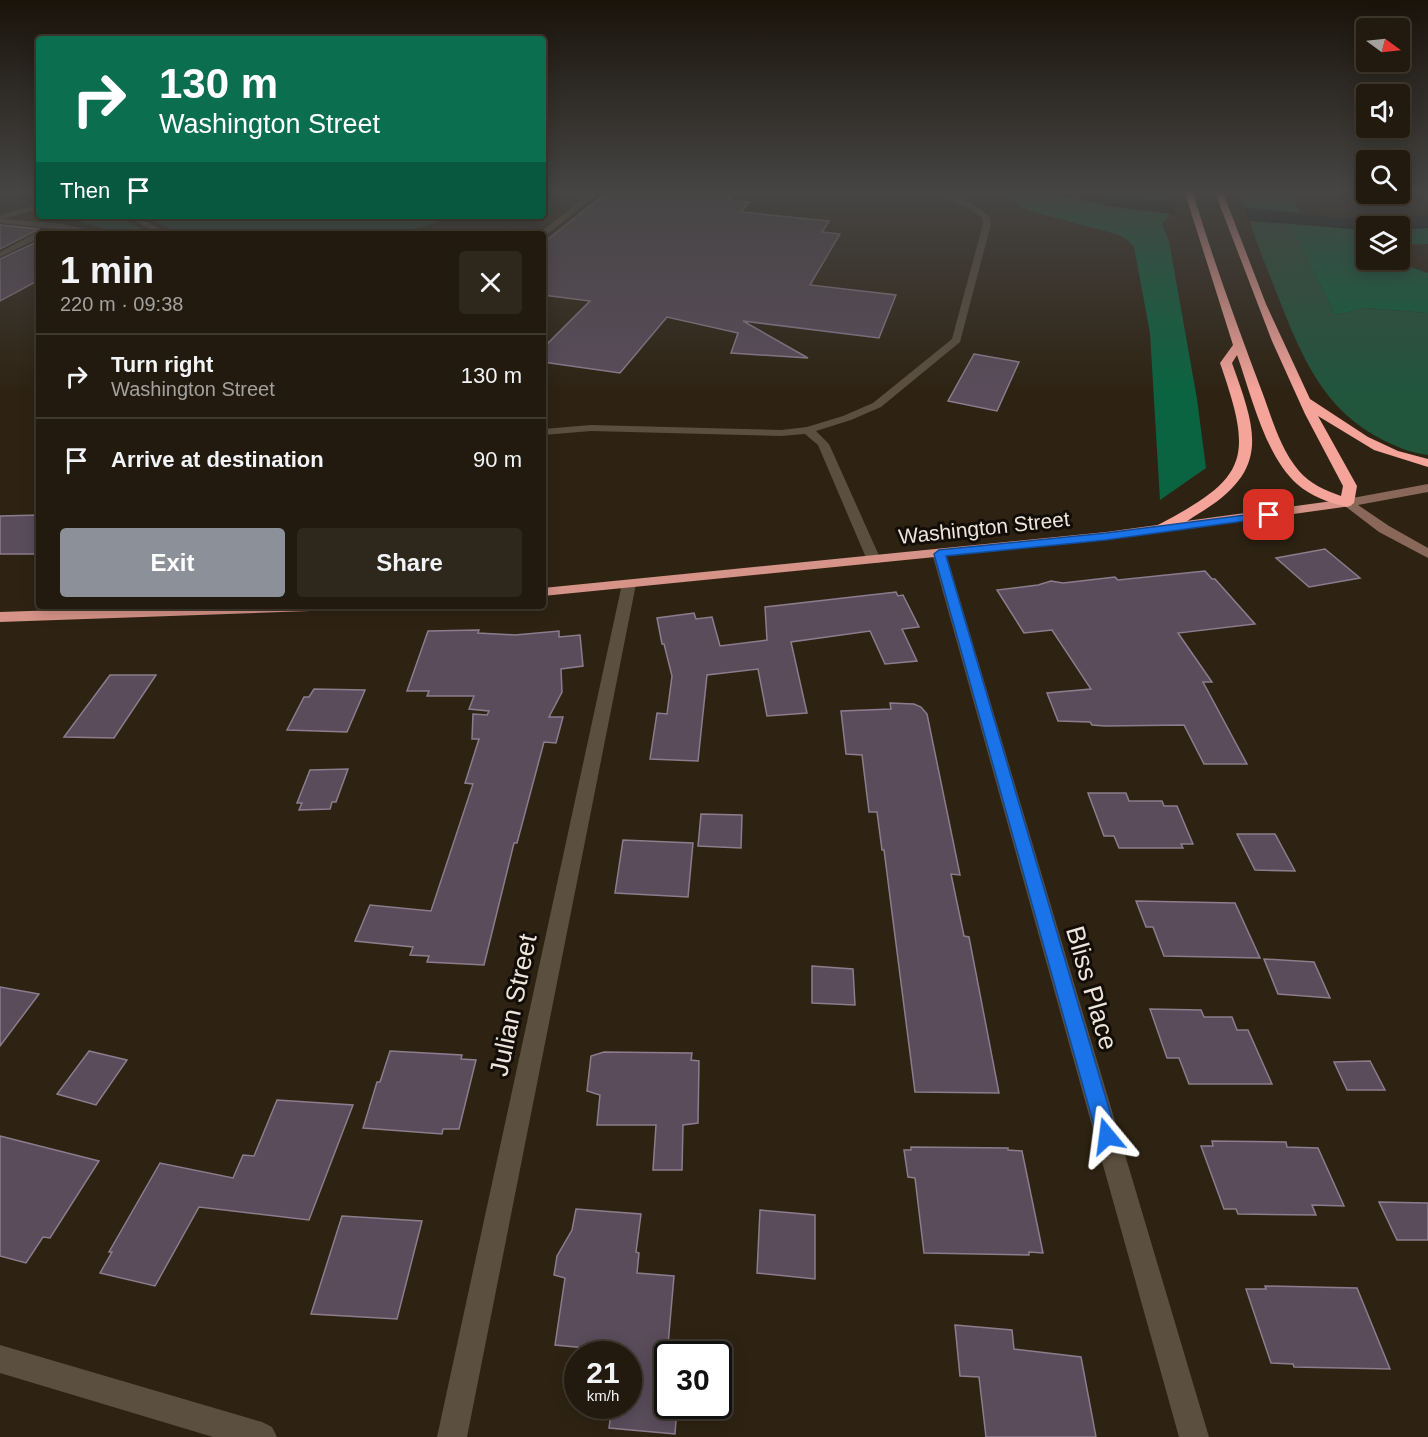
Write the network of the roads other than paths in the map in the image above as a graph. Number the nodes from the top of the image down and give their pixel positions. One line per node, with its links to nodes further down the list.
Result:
1 (978, 257): 6 (street)
2 (1208, 257): 4 (highway)
3 (1243, 257): 5 (highway)
4 (1237, 346): 10 (highway); 11 (highway)
5 (1303, 399): 8 (highway); 10 (highway)
6 (808, 430): 7 (street); 14 (street)
7 (546, 432)
8 (1428, 463)
9 (1428, 488): 10 (main road, Washington Street)
10 (1347, 503): 11 (highway, Washington Street); 13 (main road)
11 (1161, 530): 12 (highway, Washington Street)
12 (939, 554): 14 (highway, Washington Street); 22 (street, Bliss Place)
13 (1428, 554)
14 (874, 560): 15 (highway, Washington Street)
15 (629, 584): 16 (highway, Washington Street); 21 (street, Julian Street)
16 (546, 592)
17 (225, 609): 18 (highway)
18 (0, 617)
19 (0, 1359): 20 (street)
20 (262, 1437)
21 (452, 1437)
22 (1194, 1437)

